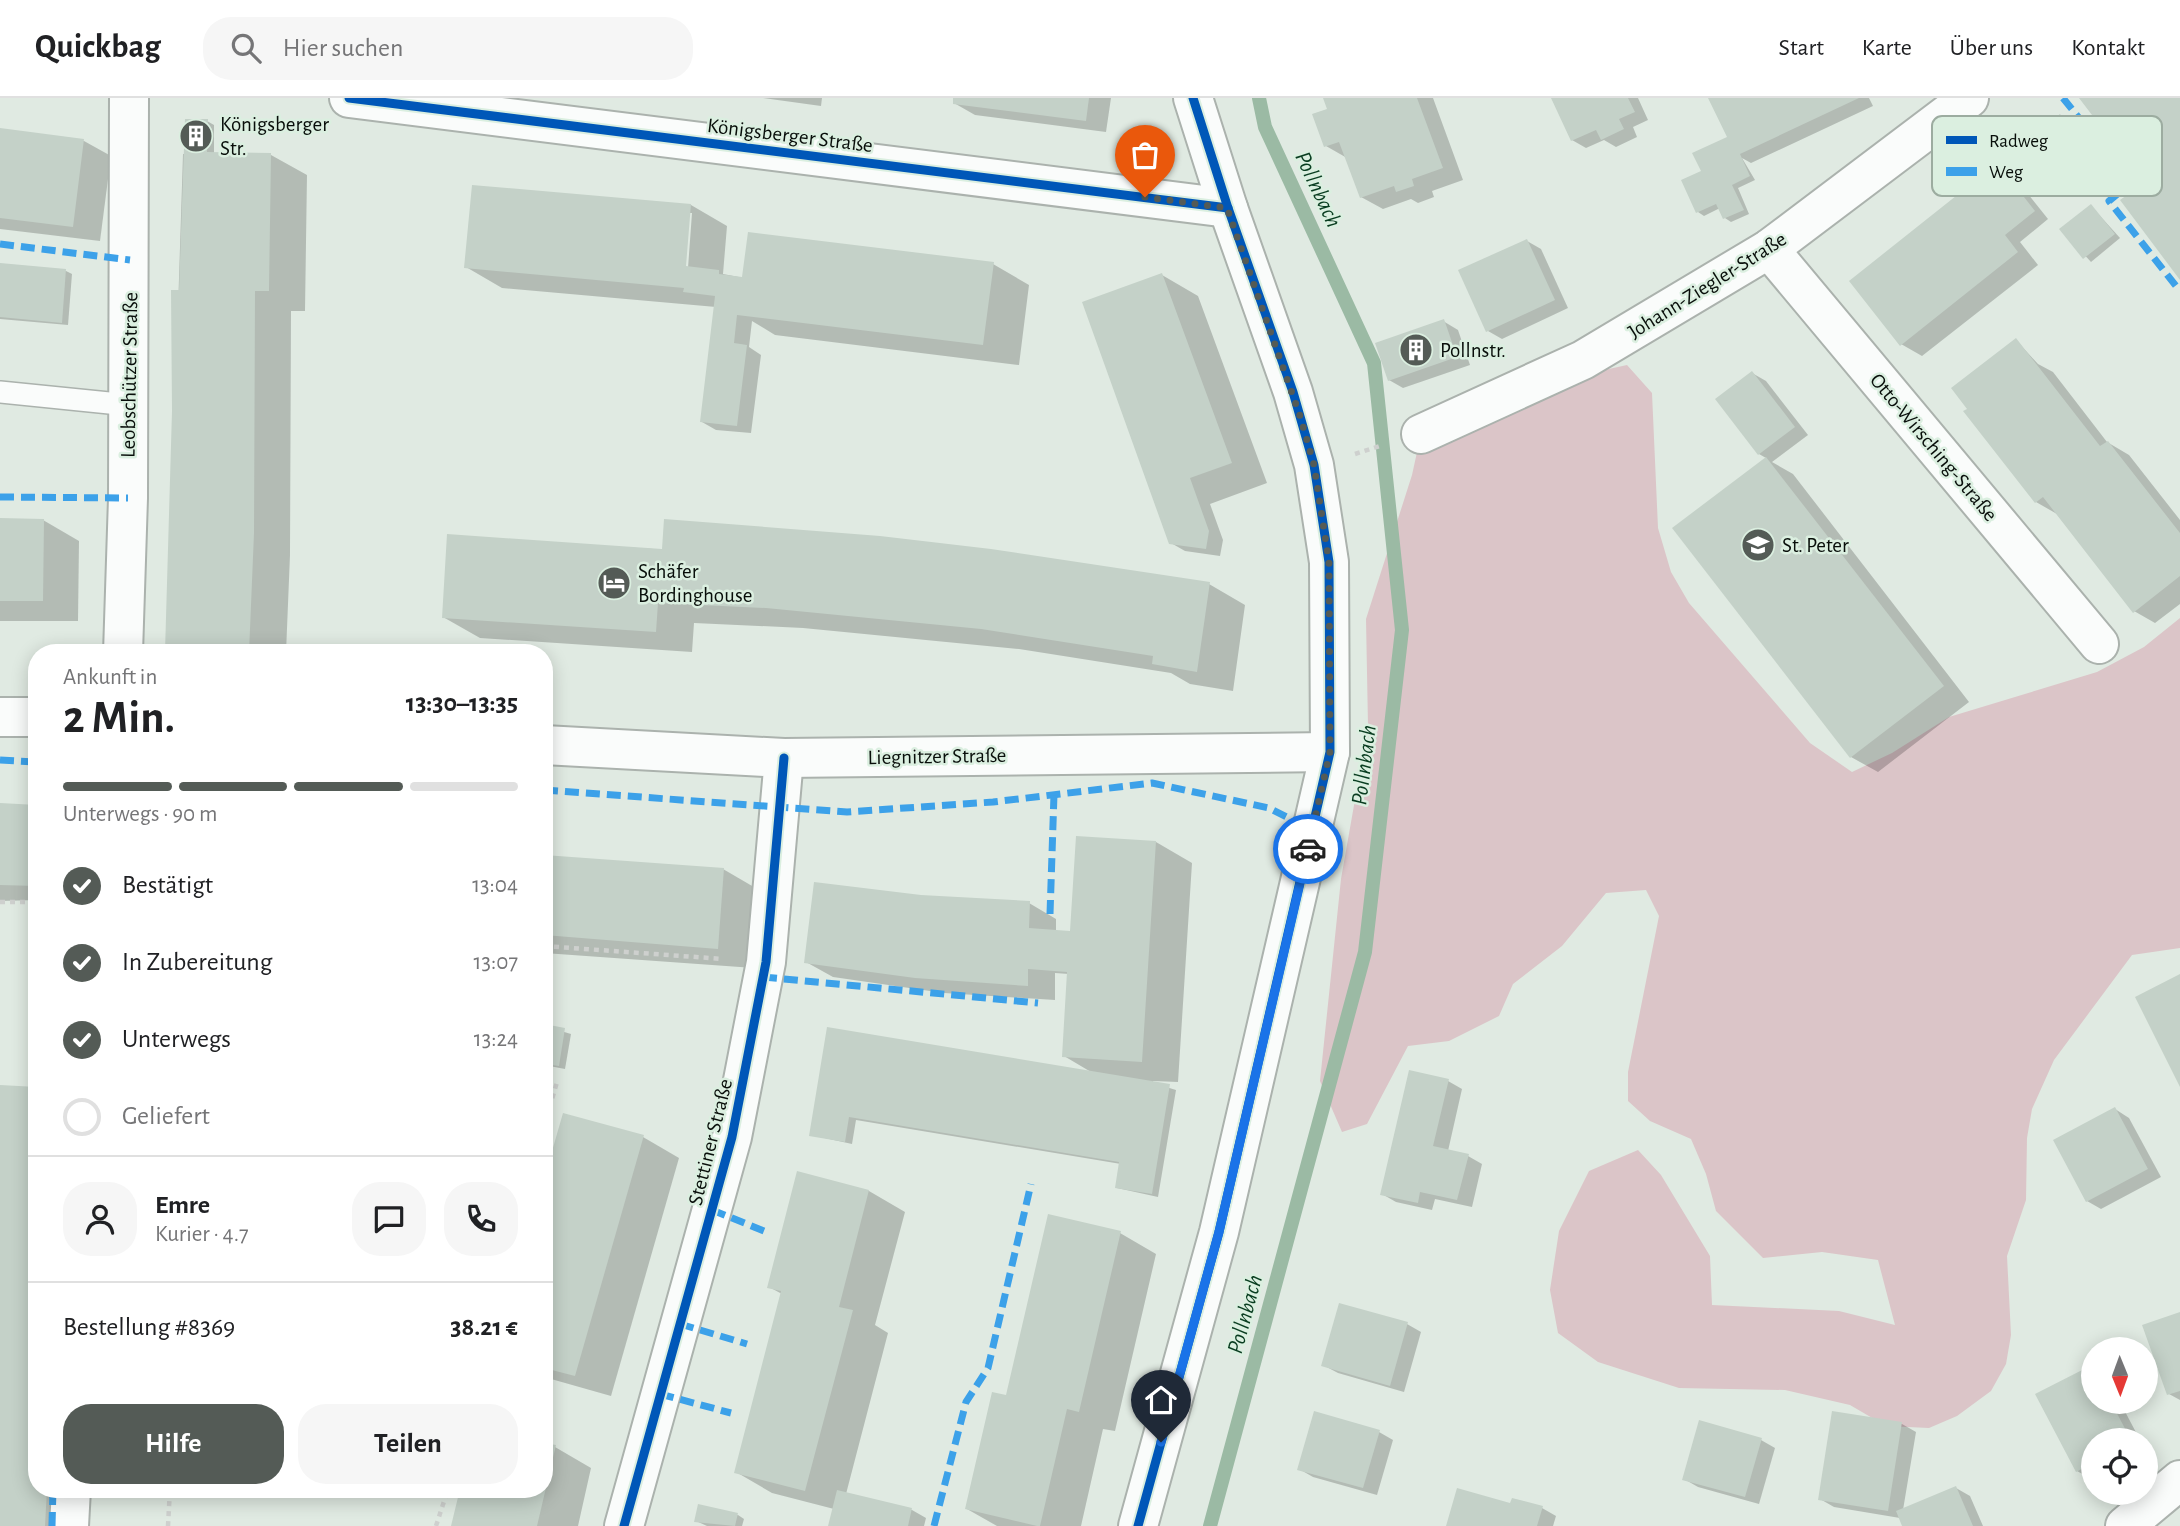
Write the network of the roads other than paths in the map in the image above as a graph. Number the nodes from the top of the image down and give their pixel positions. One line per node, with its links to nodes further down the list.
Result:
1 (130, 98): 10 (street, Leobschützer Straße)
2 (349, 98): 7 (street, Königsberger Straße)
3 (1193, 98): 7 (street)
4 (1969, 98): 5 (street, Johann-Ziegler-Straße)
5 (1945, 116)
6 (1932, 126): 8 (street, Johann-Ziegler-Straße)
7 (1227, 208): 17 (street)
8 (1769, 249): 11 (street, Johann-Ziegler-Straße); 13 (street, Otto-Wirsching-Straße)
9 (0, 392): 10 (lane)
10 (129, 405): 12 (street, Leobschützer Straße)
11 (1421, 434)
12 (122, 644)
13 (2099, 644)
14 (0, 717): 15 (street)
15 (28, 717)
16 (553, 745): 18 (street, Liegnitzer Straße)
17 (1330, 752): 18 (street, Liegnitzer Straße); 23 (street)
18 (784, 758): 22 (street, Stettiner Straße)
19 (2180, 1480): 24 (street)
20 (71, 1498): 21 (street)
21 (69, 1526)
22 (624, 1526)
23 (1138, 1526)
24 (2125, 1526)

